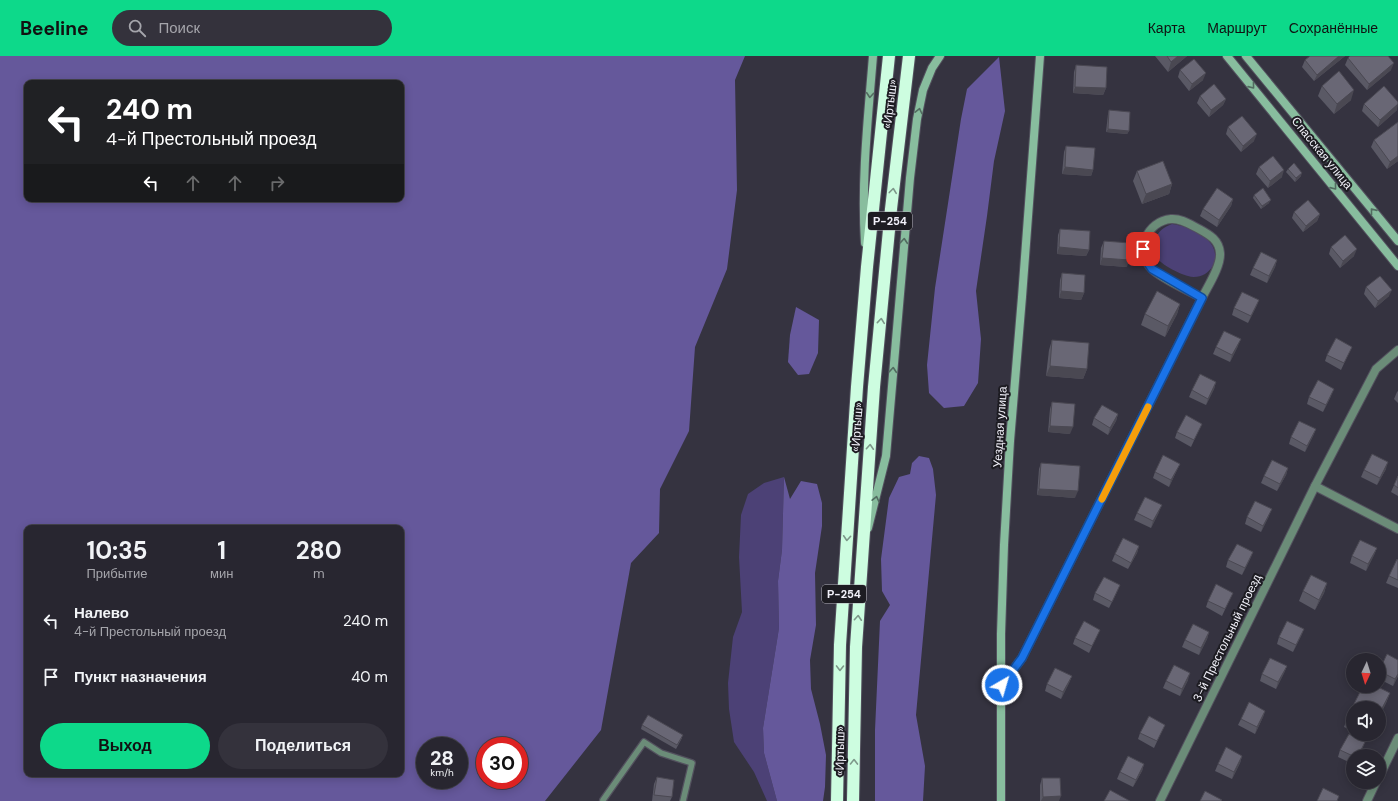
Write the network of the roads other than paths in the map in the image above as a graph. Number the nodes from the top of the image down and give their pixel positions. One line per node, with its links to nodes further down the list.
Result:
1 (873, 56): 10 (street, one-way to 10)
2 (889, 56): 10 (highway, «Иртыш» / Р-254)
3 (909, 56): 15 (highway, «Иртыш» / Р-254, one-way to 3)
4 (940, 56): 15 (street, one-way to 4)
5 (1040, 56): 16 (street, Уездная улица)
6 (1227, 56): 9 (street, Спасская улица, one-way to 9)
7 (1246, 56): 8 (street, Спасская улица, one-way to 7)
8 (1398, 241)
9 (1398, 266)
10 (867, 267): 22 (highway, «Иртыш» / Р-254, one-way to 22)
11 (1202, 298): 11 (street); 16 (street)
12 (1398, 350): 13 (street, 3-й Престольный проезд)
13 (1315, 486): 14 (street); 25 (street, 3-й Престольный проезд)
14 (1398, 529)
15 (862, 550): 23 (highway, «Иртыш» / Р-254, one-way to 15)
16 (1002, 685): 24 (street, Уездная улица)
17 (1398, 738): 18 (street)
18 (1386, 763)
19 (1373, 789): 26 (street)
20 (603, 800): 21 (lane)
21 (683, 801)
22 (837, 801)
23 (853, 801)
24 (1001, 801)
25 (1160, 801)
26 (1367, 801)

